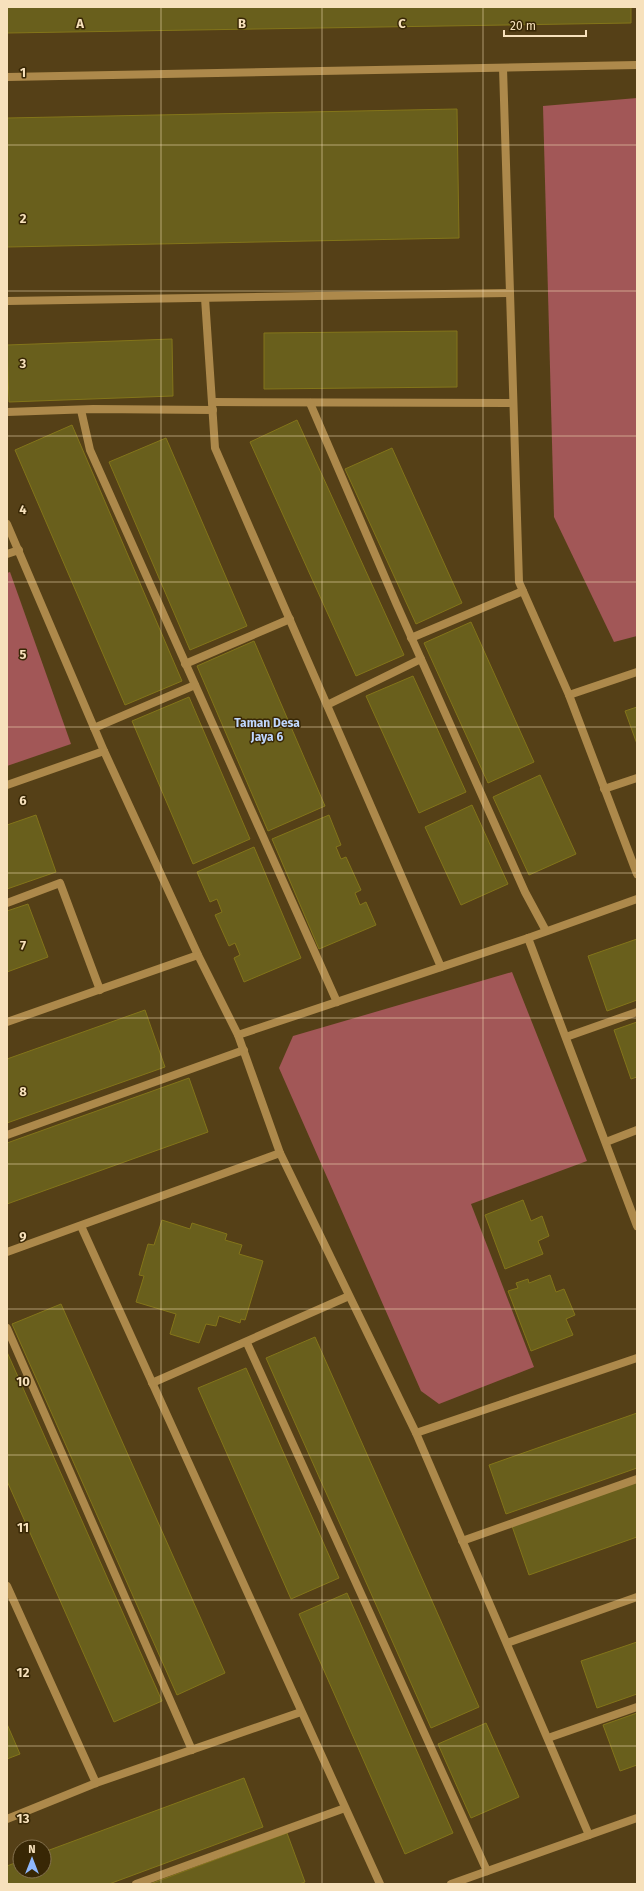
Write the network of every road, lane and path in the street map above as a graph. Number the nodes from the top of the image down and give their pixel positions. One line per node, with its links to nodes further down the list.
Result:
1 (637, 65): 2 (street)
2 (502, 68): 3 (street); 4 (street)
3 (7, 77)
4 (508, 293): 5 (street); 8 (street)
5 (205, 298): 6 (street); 9 (street)
6 (7, 301)
7 (310, 403): 8 (street); 9 (street); 17 (street)
8 (512, 403): 15 (street)
9 (212, 406): 10 (street); 16 (street)
10 (81, 410): 11 (street); 19 (street)
11 (7, 412)
12 (7, 524): 13 (street)
13 (19, 550): 14 (street); 24 (street)
14 (7, 554)
15 (523, 591): 17 (street); 22 (street)
16 (290, 619): 19 (street); 23 (street)
17 (412, 638): 18 (street)
18 (421, 659): 23 (street); 32 (street)
19 (185, 664): 21 (street)
20 (637, 672): 22 (street)
21 (195, 685): 24 (street); 37 (street)
22 (568, 696): 28 (street)
23 (327, 704): 35 (street)
24 (94, 728): 25 (street)
25 (104, 751): 27 (street); 34 (street)
26 (637, 778): 28 (street)
27 (7, 785)
28 (604, 789): 29 (street)
29 (637, 874)
30 (637, 899): 32 (street)
31 (7, 903): 36 (street)
32 (546, 931): 33 (street)
33 (528, 938): 35 (street); 41 (street)
34 (198, 956): 36 (street); 40 (street)
35 (441, 967): 37 (street)
36 (100, 990): 39 (street)
37 (337, 1002): 40 (street)
38 (637, 1012): 41 (street)
39 (7, 1022)
40 (238, 1035): 42 (street)
41 (566, 1037): 45 (street)
42 (244, 1050): 44 (street); 46 (street)
43 (637, 1130): 45 (street)
44 (7, 1135)
45 (606, 1142): 48 (street)
46 (280, 1153): 47 (street); 50 (street)
47 (81, 1226): 49 (street); 54 (street)
48 (637, 1226)
49 (7, 1252)
50 (349, 1296): 52 (street); 55 (street)
51 (7, 1328): 64 (street)
52 (247, 1343): 54 (street); 70 (street)
53 (637, 1358): 55 (street)
54 (152, 1383): 62 (street)
55 (416, 1433): 57 (street)
56 (637, 1479): 57 (street)
57 (462, 1541): 60 (street)
58 (7, 1586): 65 (street)
59 (637, 1596): 60 (street)
60 (507, 1642): 63 (street)
61 (637, 1707): 63 (street)
62 (301, 1712): 64 (street); 66 (street)
63 (548, 1738): 69 (street)
64 (192, 1750): 65 (street)
65 (96, 1783): 68 (street)
66 (345, 1808): 71 (street); 72 (street)
67 (637, 1818): 69 (street)
68 (7, 1819)
69 (590, 1835): 70 (street)
70 (487, 1871): 73 (street)
71 (136, 1884)
72 (380, 1884)
73 (452, 1884)

